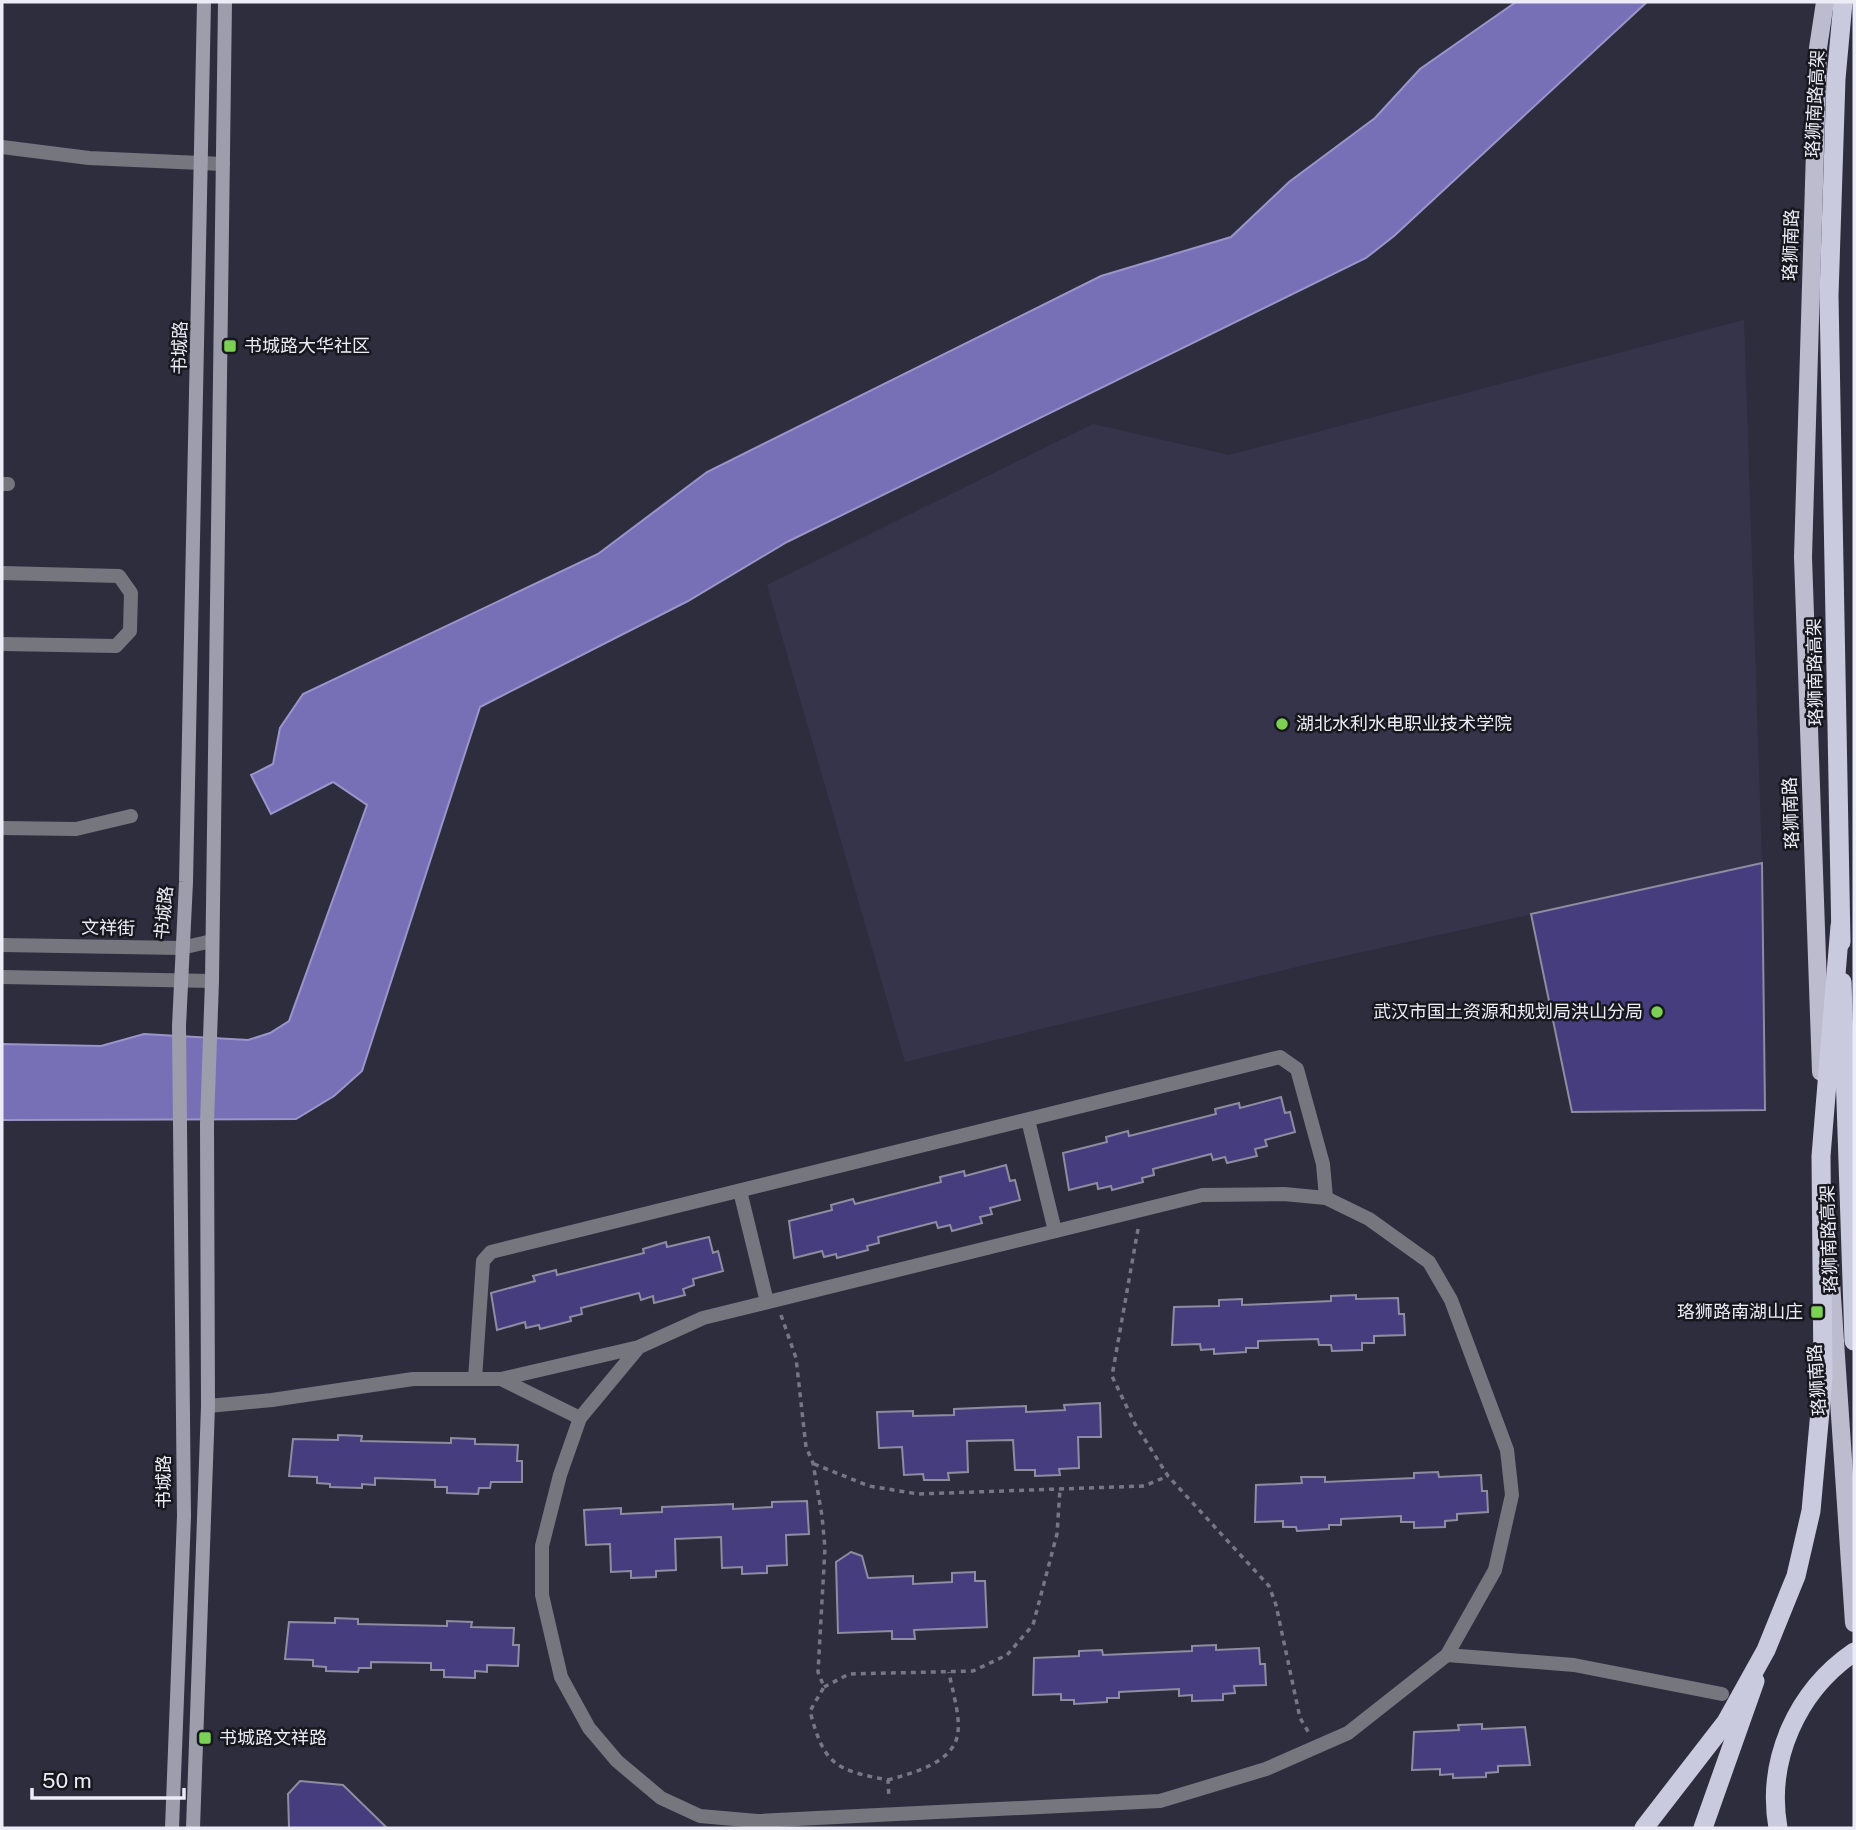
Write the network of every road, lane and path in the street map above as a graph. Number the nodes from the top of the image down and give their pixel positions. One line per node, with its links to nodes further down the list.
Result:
1 (204, 2): 6 (main road, 书城路)
2 (225, 2): 7 (main road)
3 (1825, 2): 34 (main road, 珞狮南路)
4 (1843, 2): 12 (highway, 珞狮南路高架)
5 (2, 147): 6 (street)
6 (202, 163): 7 (street); 15 (main road, 书城路)
7 (223, 164): 13 (main road)
8 (2, 573): 9 (street)
9 (2, 644)
10 (131, 816): 11 (street)
11 (2, 828)
12 (1840, 926): 25 (highway, 珞狮南路高架, bridge); 35 (highway, bridge)
13 (212, 941): 15 (street, 文祥街); 17 (main road)
14 (2, 945): 15 (street, 文祥街)
15 (181, 948): 18 (main road, 书城路)
16 (2, 976): 18 (street)
17 (212, 981): 18 (street); 29 (main road)
18 (179, 982): 44 (main road, 书城路)
19 (1028, 1120): 20 (street); 21 (street); 23 (street)
20 (740, 1191): 24 (street); 27 (street)
21 (1326, 1198): 22 (street); 37 (street)
22 (1141, 1210): 23 (street); 32 (path)
23 (1055, 1231): 24 (street)
24 (771, 1301): 26 (street); 31 (path)
25 (1854, 1341)
26 (639, 1347): 28 (street); 30 (street)
27 (475, 1379): 28 (street); 29 (street)
28 (501, 1379): 30 (street)
29 (208, 1406): 45 (main road)
30 (580, 1418): 43 (street)
31 (813, 1464): 33 (path); 39 (path)
32 (1168, 1476): 33 (path); 41 (path)
33 (1060, 1489): 38 (path)
34 (1854, 1623)
35 (1766, 1650): 46 (highway, bridge); 47 (highway, bridge)
36 (1854, 1652): 48 (highway)
37 (1447, 1656): 40 (street); 41 (street)
38 (949, 1672): 39 (path); 42 (path)
39 (824, 1687): 42 (path)
40 (1721, 1693)
41 (1318, 1746): 43 (street)
42 (888, 1780): 43 (path)
43 (890, 1814)
44 (172, 1828)
45 (193, 1828)
46 (1644, 1828)
47 (1703, 1828)
48 (1778, 1828)

